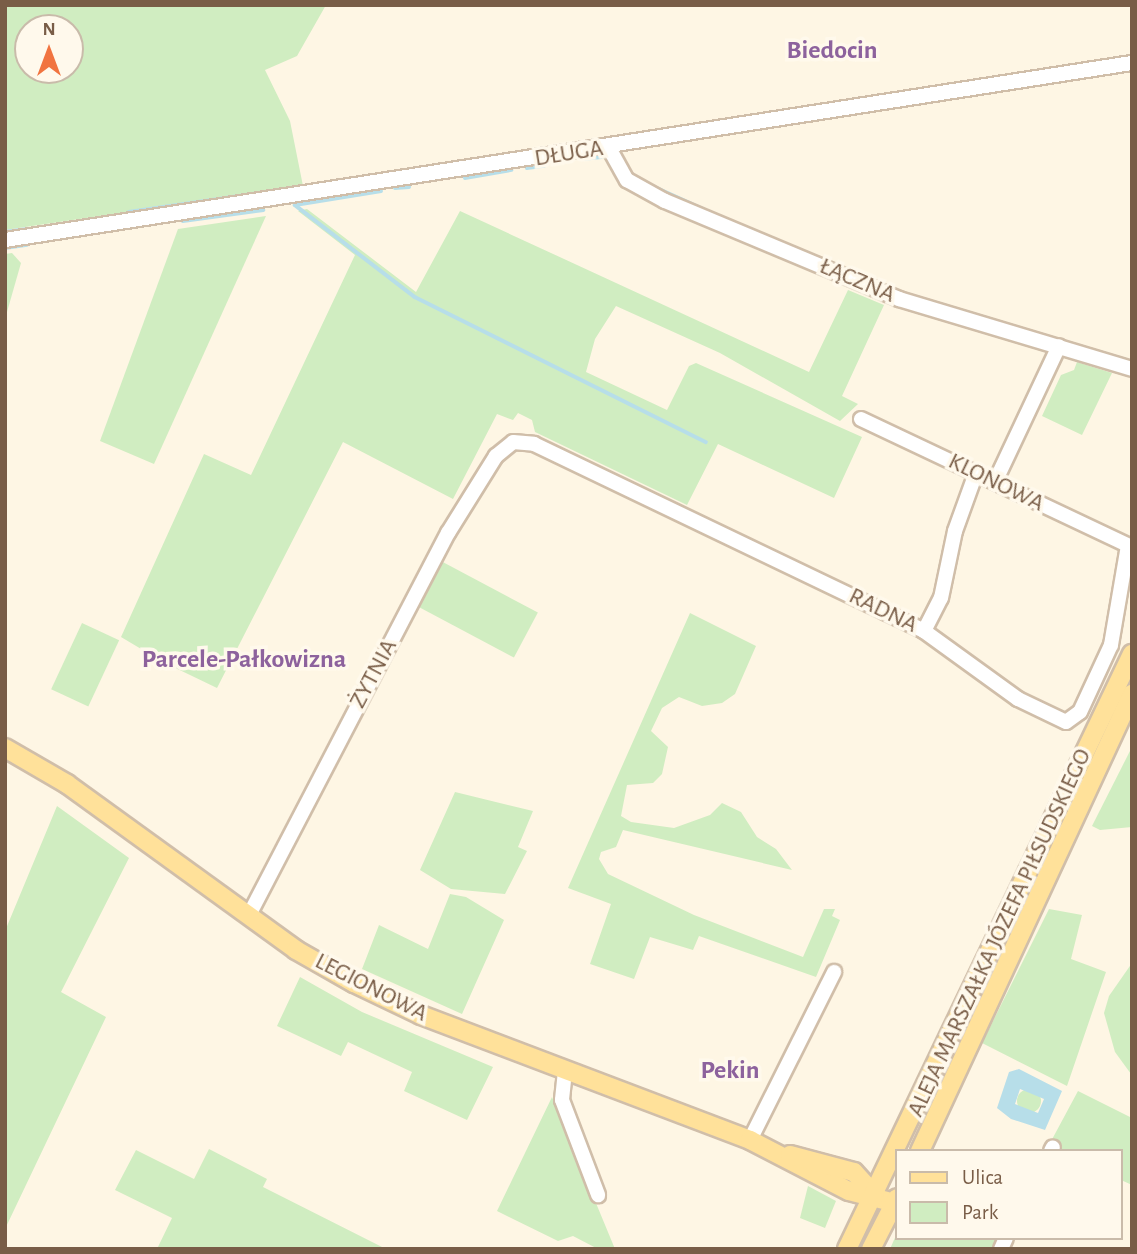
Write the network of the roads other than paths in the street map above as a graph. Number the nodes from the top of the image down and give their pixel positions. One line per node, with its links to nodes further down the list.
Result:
1 (1132, 63): 2 (street, DŁUGA)
2 (609, 148): 3 (street, DŁUGA); 4 (street, ŁĄCZNA)
3 (5, 240)
4 (1059, 346): 5 (street, ŁĄCZNA); 9 (street)
5 (1132, 369)
6 (861, 419): 8 (street, KLONOWA)
7 (513, 442): 11 (street, RADNA); 15 (street, ŻYTNIA)
8 (976, 473): 9 (street, KLONOWA); 11 (street)
9 (995, 482): 10 (street, KLONOWA)
10 (1130, 546): 11 (street, RADNA)
11 (924, 631)
12 (1132, 654): 19 (main road, ALEJA MARSZAŁKA JÓZEFA PIŁSUDSKIEGO)
13 (1132, 694): 20 (main road, ALEJA MARSZAŁKA JÓZEFA PIŁSUDSKIEGO)
14 (5, 748): 15 (main road, LEGIONOWA)
15 (249, 915): 17 (main road, LEGIONOWA)
16 (834, 972): 18 (street)
17 (565, 1071): 18 (main road, LEGIONOWA); 22 (street)
18 (750, 1140): 23 (main road, LEGIONOWA)
19 (897, 1149)
20 (921, 1149)
21 (895, 1153): 23 (main road, ALEJA MARSZAŁKA JÓZEFA PIŁSUDSKIEGO)
22 (598, 1195)
23 (875, 1195): 24 (main road, LEGIONOWA); 26 (main road, ALEJA MARSZAŁKA JÓZEFA PIŁSUDSKIEGO)
24 (895, 1201)
25 (895, 1203): 27 (main road)
26 (847, 1249)
27 (871, 1249)

